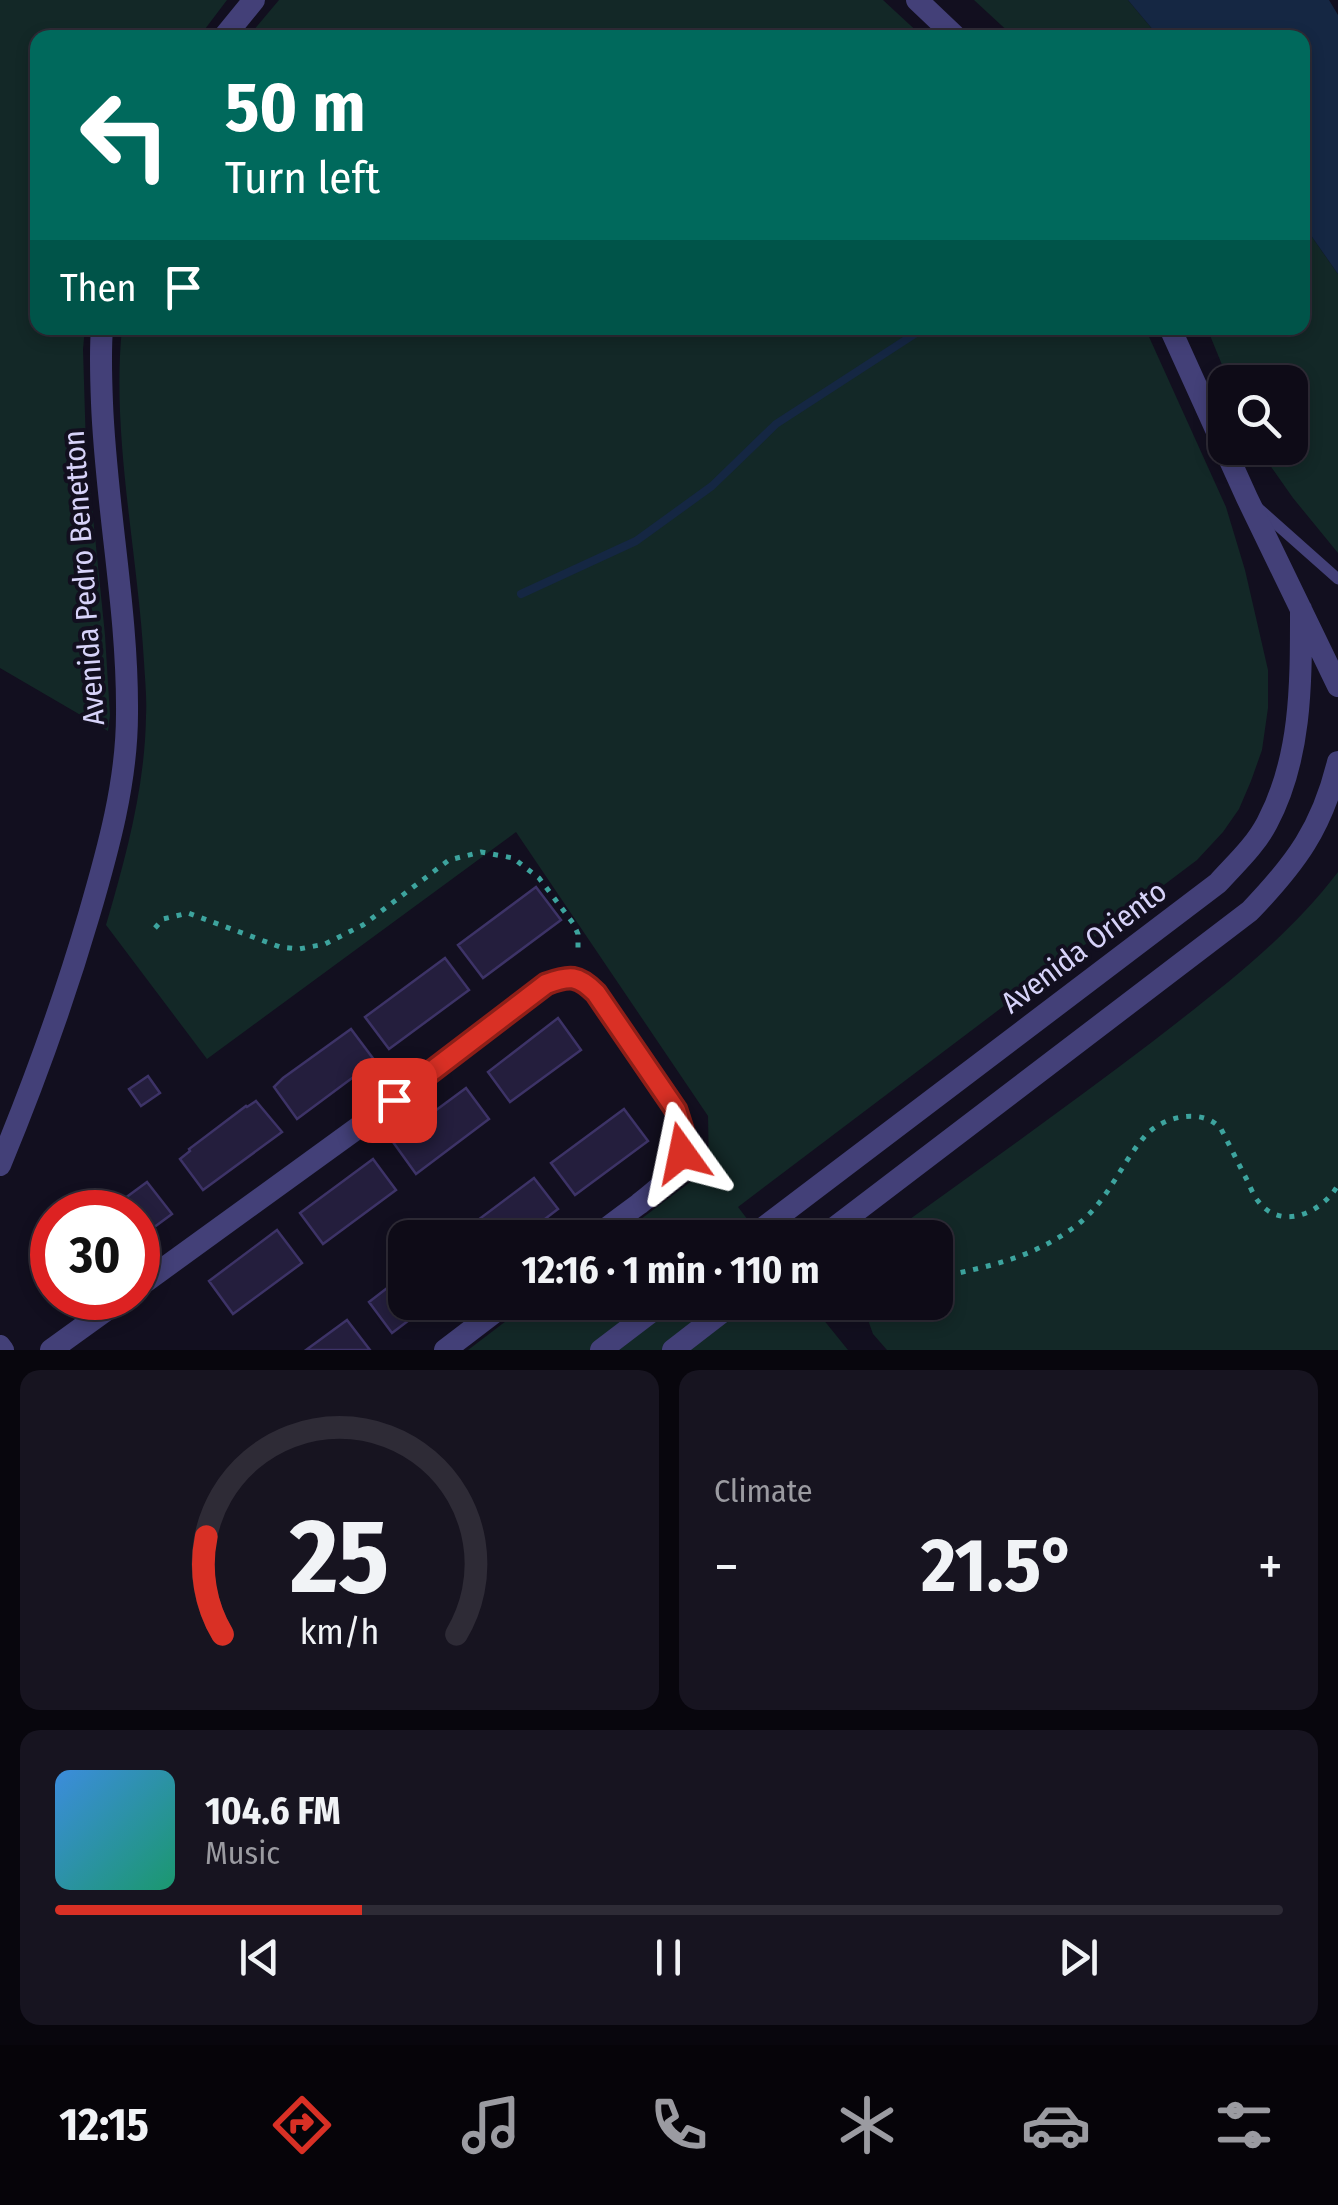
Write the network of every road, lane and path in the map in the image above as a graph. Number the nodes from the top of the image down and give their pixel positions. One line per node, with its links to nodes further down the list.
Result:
1 (254, 0): 3 (street)
2 (917, 0): 4 (street)
3 (230, 30)
4 (949, 30)
5 (101, 335): 14 (street, Avenida Pedro Benetton)
6 (1173, 335): 7 (street, Avenida Oriento)
7 (1247, 498): 8 (lane); 9 (street, Avenida Oriento)
8 (1338, 579)
9 (1300, 610): 10 (street, Avenida Oriento); 17 (street, Avenida Oriento)
10 (1338, 686)
11 (1338, 762): 18 (street)
12 (155, 928): 13 (path)
13 (574, 978): 16 (street); 19 (street)
14 (0, 1165)
15 (1338, 1185): 20 (path)
16 (617, 1220)
17 (774, 1220)
18 (845, 1220)
19 (160, 1271)
20 (953, 1274)
21 (92, 1320): 25 (street)
22 (484, 1320): 26 (street)
23 (640, 1320): 27 (street)
24 (712, 1320): 28 (street)
25 (50, 1350)
26 (445, 1350)
27 (601, 1350)
28 (673, 1350)

